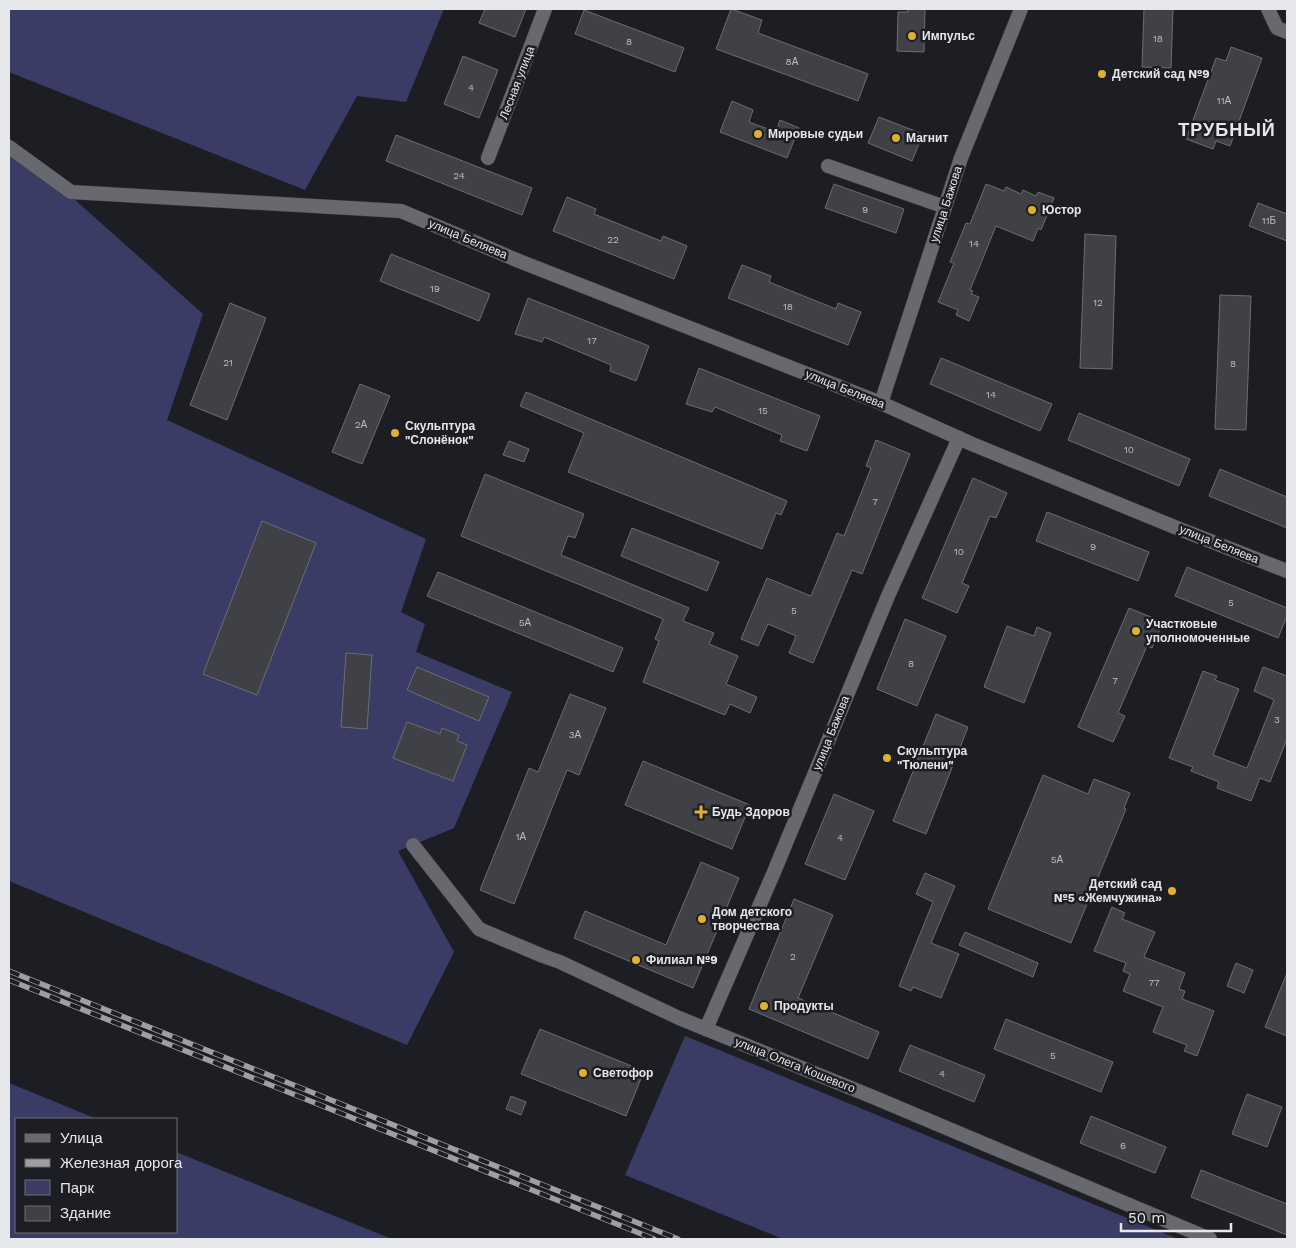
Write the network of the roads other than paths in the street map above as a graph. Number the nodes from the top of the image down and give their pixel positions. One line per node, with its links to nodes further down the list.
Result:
1 (545, 9): 6 (street, Лесная улица)
2 (1022, 9): 8 (street, улица Бажова)
3 (1268, 9): 4 (street)
4 (1287, 32)
5 (9, 147): 9 (street, улица Беляева)
6 (488, 158)
7 (828, 166): 8 (street)
8 (945, 208): 9 (street, улица Бажова)
9 (881, 403): 10 (street, улица Беляева)
10 (959, 438): 11 (street, улица Беляева); 13 (street, улица Бажова)
11 (1287, 571)
12 (413, 845): 13 (street, улица Олега Кошевого)
13 (706, 1028): 14 (street, улица Олега Кошевого)
14 (1210, 1239)

